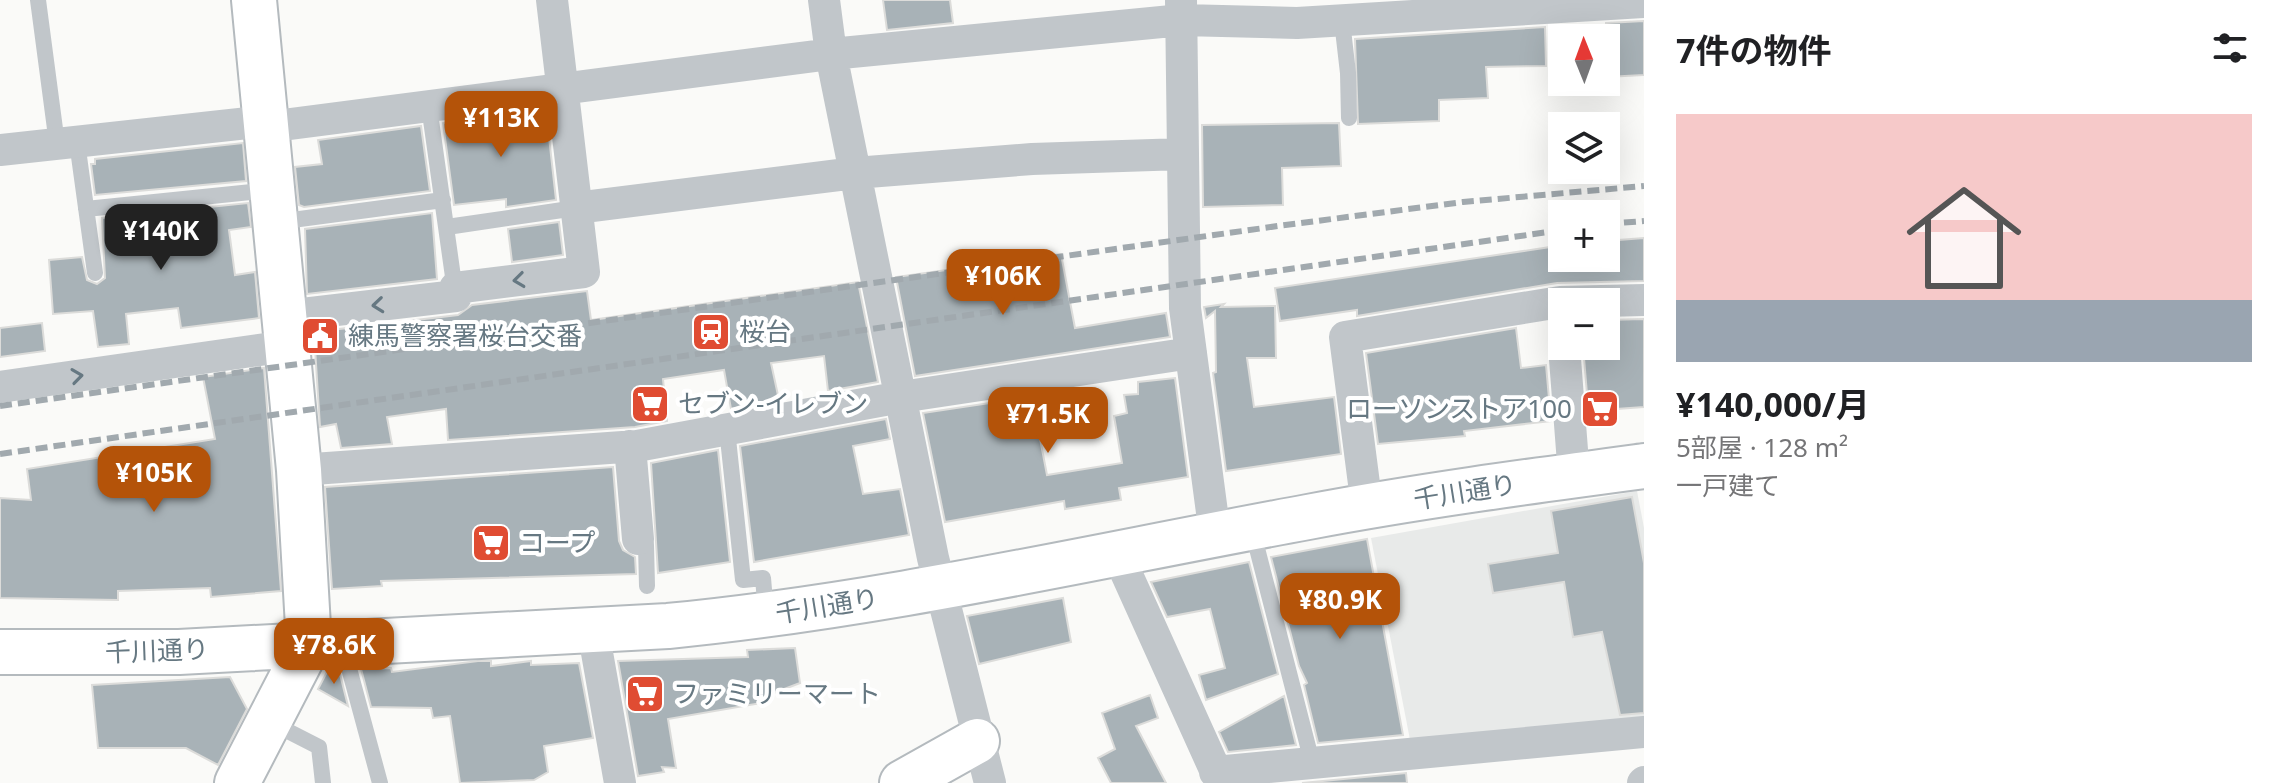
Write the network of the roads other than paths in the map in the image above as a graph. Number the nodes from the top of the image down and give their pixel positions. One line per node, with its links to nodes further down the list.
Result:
1 (38, 0): 14 (lane)
2 (254, 0): 13 (main road)
3 (552, 0): 10 (street)
4 (824, 0): 9 (street)
5 (1644, 2): 8 (street)
6 (1182, 10): 7 (street); 9 (street); 16 (street)
7 (1295, 12): 8 (street)
8 (1342, 21): 12 (lane)
9 (831, 54): 10 (street); 17 (street)
10 (563, 88): 11 (street); 20 (street)
11 (429, 106): 13 (street); 18 (lane)
12 (1349, 118)
13 (266, 124): 14 (street); 19 (main road)
14 (67, 143): 15 (street); 21 (lane)
15 (0, 150)
16 (1183, 154): 17 (street); 29 (street)
17 (855, 173): 20 (street); 32 (street)
18 (443, 200): 19 (lane); 22 (lane)
19 (274, 206): 21 (lane); 28 (main road)
20 (576, 208): 22 (lane); 24 (street, one-way to 24)
21 (86, 209): 23 (lane)
22 (447, 227): 24 (lane)
23 (95, 273)
24 (455, 292): 28 (street, one-way to 28)
25 (1644, 300): 26 (street)
26 (1620, 304)
27 (1548, 315): 38 (street)
28 (286, 331): 31 (street, one-way to 28); 36 (main road)
29 (1191, 353): 32 (street); 39 (street)
30 (1565, 360): 37 (street)
31 (0, 387)
32 (901, 397): 33 (street); 43 (street)
33 (727, 429): 34 (street); 44 (lane)
34 (630, 446): 36 (street); 40 (street)
35 (1643, 469): 37 (main road, 千川通り)
36 (299, 470): 46 (main road)
37 (1574, 476): 38 (main road, 千川通り)
38 (1367, 507): 39 (main road, 千川通り)
39 (1233, 531): 41 (main road, 千川通り); 52 (lane)
40 (638, 539): 42 (lane)
41 (1118, 555): 43 (main road, 千川通り); 53 (street)
42 (647, 586)
43 (940, 588): 44 (main road, 千川通り); 51 (street)
44 (767, 616): 45 (main road, 千川通り)
45 (593, 630): 46 (main road, 千川通り); 57 (street)
46 (309, 644): 47 (main road, 千川通り); 49 (main road)
47 (0, 652)
48 (350, 672): 56 (lane)
49 (271, 722): 54 (main road); 55 (lane)
50 (1644, 732): 52 (street)
51 (977, 741): 58 (main road); 59 (street)
52 (1313, 766): 53 (street)
53 (1218, 778)
54 (237, 783)
55 (323, 783)
56 (380, 783)
57 (620, 783)
58 (902, 783)
59 (990, 783)

